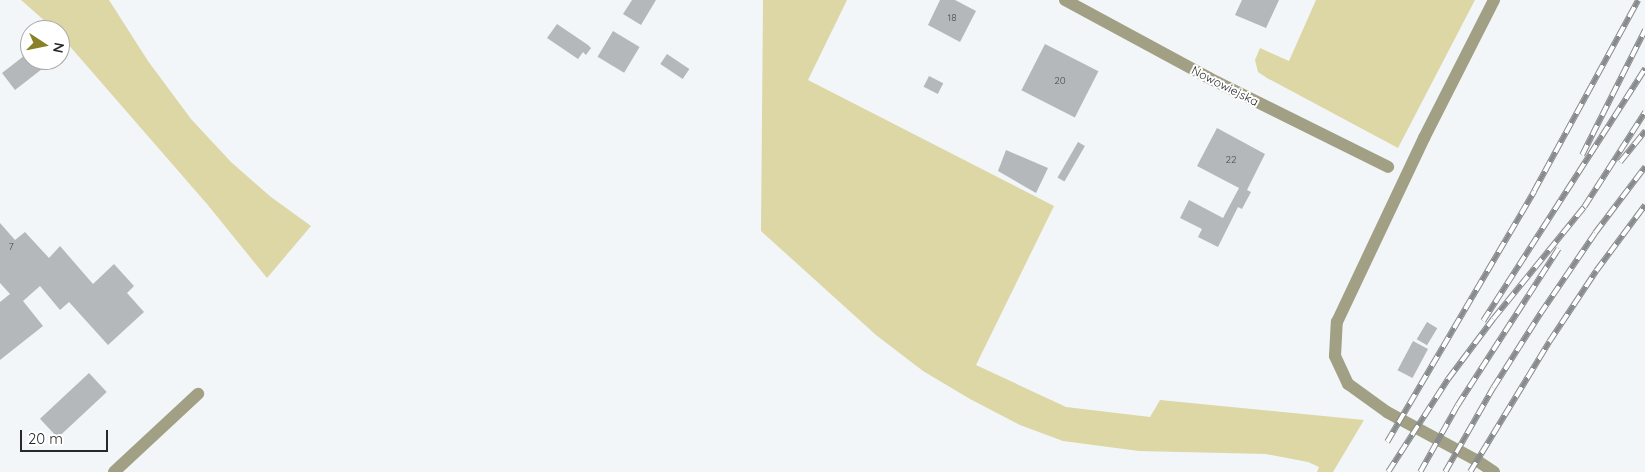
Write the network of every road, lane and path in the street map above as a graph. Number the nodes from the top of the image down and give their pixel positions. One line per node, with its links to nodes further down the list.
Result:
1 (1065, 0): 3 (street, Nowowiejska)
2 (1494, 0): 6 (street)
3 (1388, 167)
4 (198, 394): 5 (street)
5 (114, 472)
6 (1494, 472)

